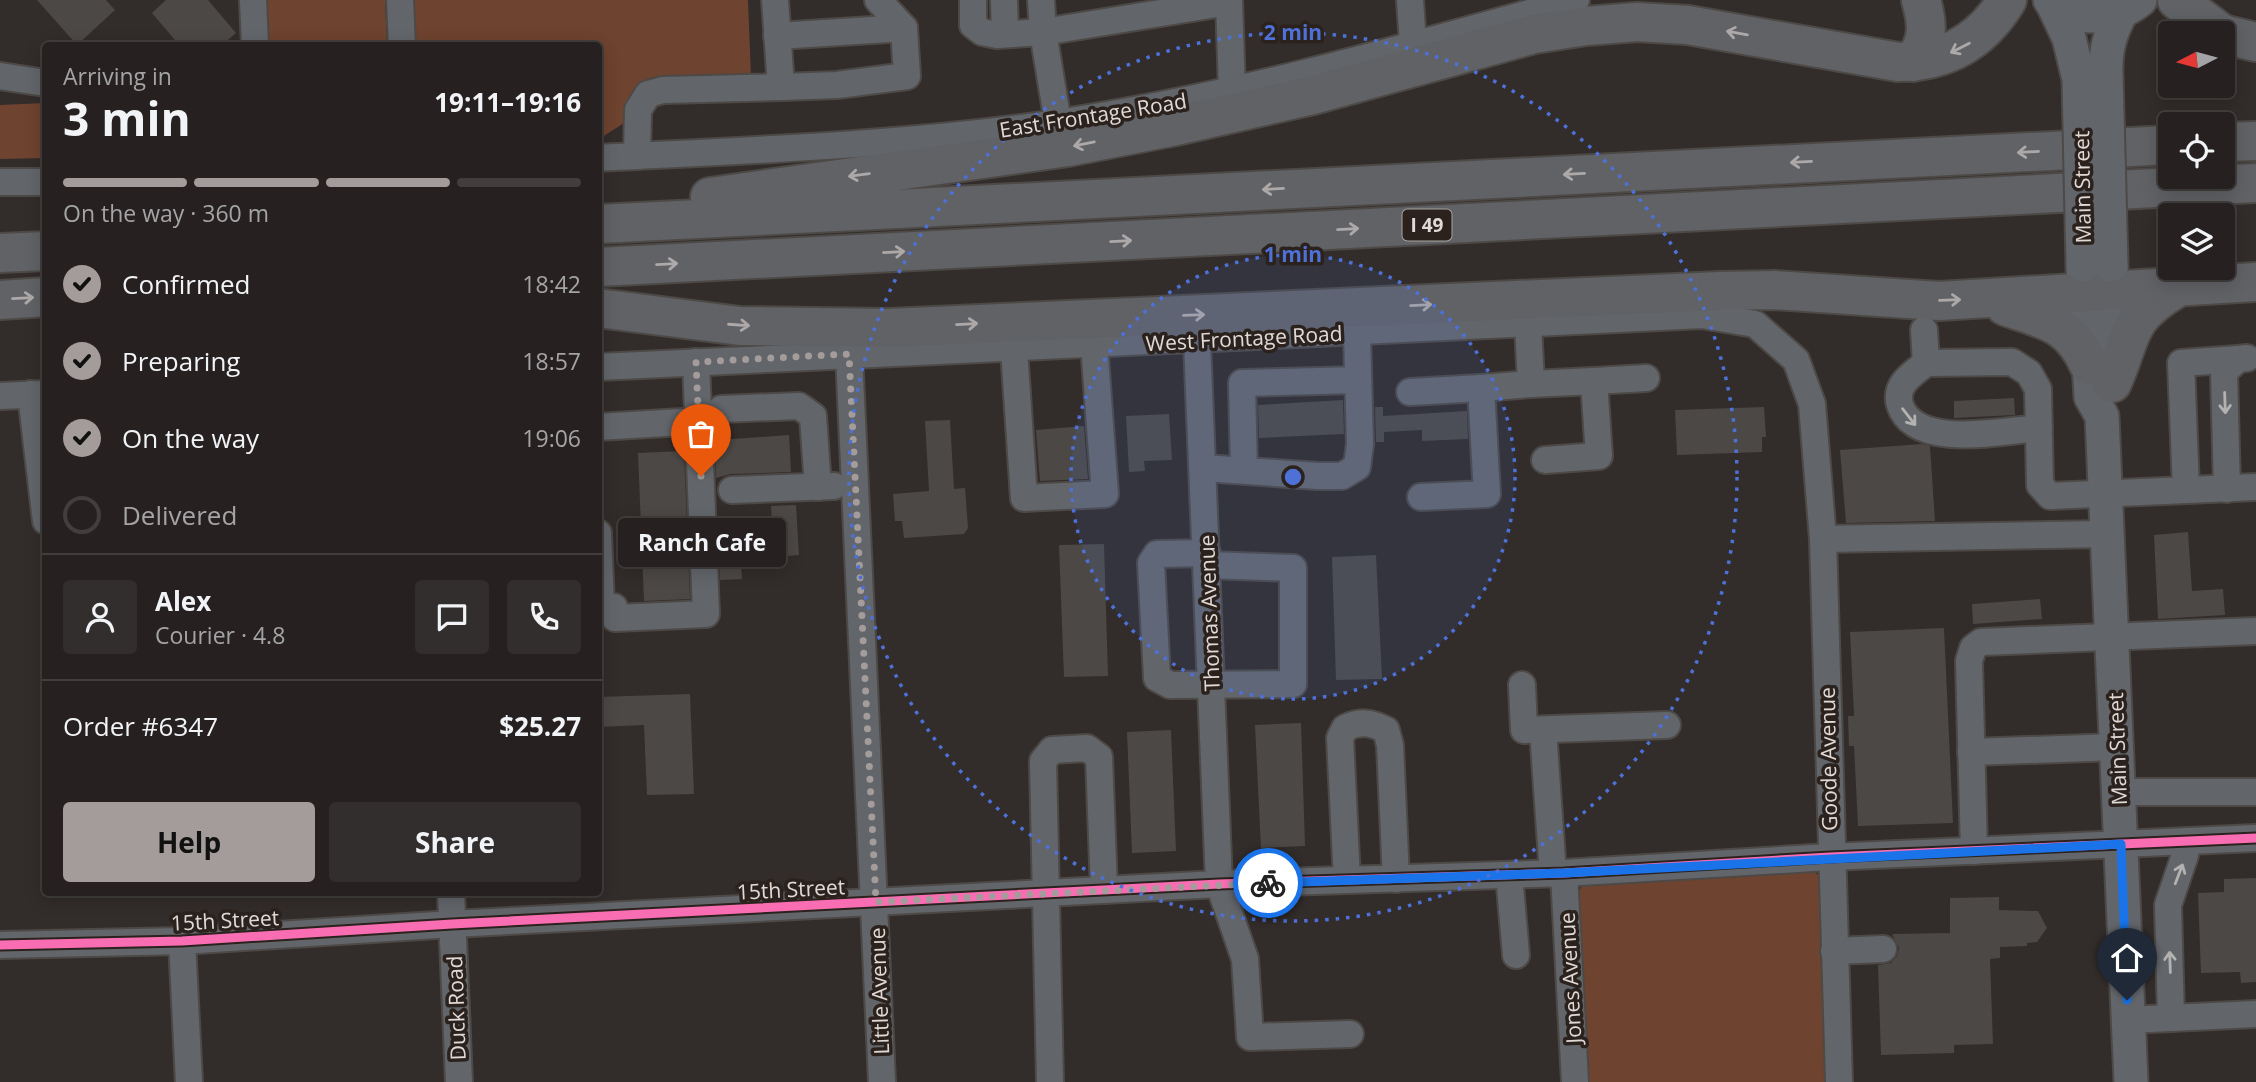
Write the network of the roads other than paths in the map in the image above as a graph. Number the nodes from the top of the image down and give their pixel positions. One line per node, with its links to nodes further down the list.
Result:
1 (253, 0): 22 (street)
2 (400, 0): 23 (street)
3 (775, 0): 20 (street)
4 (877, 0): 17 (street)
5 (973, 0): 19 (street)
6 (1004, 0): 19 (street)
7 (1041, 0): 18 (street)
8 (1410, 0): 25 (street)
9 (1576, 0): 25 (street, East Frontage Road)
10 (1921, 0): 26 (highway)
11 (2007, 0): 26 (highway, one-way to 26)
12 (2177, 0): 16 (highway)
13 (1229, 1): 18 (street); 31 (street)
14 (2051, 1): 15 (main road); 28 (main road, Main Street)
15 (2131, 5): 28 (main road, Main Street)
16 (2205, 21)
17 (904, 28): 20 (street); 30 (street)
18 (1043, 32): 19 (street); 32 (street)
19 (1005, 34)
20 (777, 36): 30 (street)
21 (2235, 37): 24 (highway)
22 (255, 42)
23 (402, 42)
24 (2256, 42)
25 (1413, 46): 31 (street, East Frontage Road)
26 (1913, 62): 41 (highway, one-way to 41)
27 (0, 76): 29 (street)
28 (2092, 78): 46 (main road, Main Street, bridge)
29 (42, 82)
30 (780, 87): 36 (street)
31 (1232, 91): 32 (street, East Frontage Road)
32 (1058, 123): 36 (street, East Frontage Road)
33 (2256, 141): 34 (highway)
34 (2235, 142)
35 (2158, 146): 42 (highway, I 49, one-way to 42)
36 (637, 156): 37 (street, East Frontage Road)
37 (602, 158)
38 (0, 182): 39 (street)
39 (42, 182)
40 (2256, 183): 45 (highway, I 49, one-way to 40)
41 (602, 214)
42 (602, 224)
43 (42, 251): 44 (highway)
44 (0, 253)
45 (602, 267)
46 (2098, 279): 48 (highway); 50 (highway); 69 (main road, Main Street)
47 (2256, 282): 48 (highway)
48 (2175, 289): 69 (highway)
49 (42, 297): 51 (highway, one-way to 49)
50 (1990, 299): 52 (highway, one-way to 50); 69 (highway)
51 (0, 300)
52 (602, 309)
53 (1528, 324): 55 (street, West Frontage Road); 67 (street); 78 (street, West Frontage Road)
54 (1924, 330): 62 (street)
55 (1357, 333): 56 (street, West Frontage Road); 65 (street)
56 (1197, 341): 57 (street, West Frontage Road); 81 (street, Thomas Avenue)
57 (1094, 344): 58 (street, West Frontage Road); 58 (street)
58 (1014, 349): 59 (street, West Frontage Road)
59 (849, 354): 61 (street, West Frontage Road); 76 (street, Little Avenue)
60 (2247, 358): 86 (street, one-way to 86); 88 (street)
61 (696, 362): 63 (street, West Frontage Road); 73 (street)
62 (1926, 363): 75 (street); 75 (street, one-way to 75)
63 (602, 367)
64 (1646, 378): 66 (street)
65 (1358, 380): 82 (street); 82 (street)
66 (1594, 381): 67 (street); 80 (street)
67 (1531, 384): 68 (street)
68 (1481, 388): 70 (street); 90 (street)
69 (2101, 388): 89 (main road, Main Street)
70 (1410, 392)
71 (38, 394): 72 (street); 79 (street)
72 (0, 396)
73 (710, 415): 74 (street); 77 (street); 94 (street)
74 (602, 427)
75 (2039, 429): 89 (street)
76 (854, 430): 77 (street); 83 (street, Little Avenue)
77 (815, 432): 84 (street)
78 (1814, 435): 92 (street, Goode Avenue)
79 (42, 455)
80 (1545, 460)
81 (1204, 468): 82 (street); 93 (street, Thomas Avenue)
82 (1244, 470)
83 (857, 485): 84 (street); 118 (street, Little Avenue)
84 (818, 486): 87 (street)
85 (2256, 487): 86 (street)
86 (2227, 489): 88 (street)
87 (732, 490)
88 (2186, 490): 89 (street)
89 (2104, 494): 91 (main road, Main Street)
90 (1421, 497)
91 (2106, 534): 92 (street); 96 (main road, Main Street)
92 (1823, 539): 109 (street, Goode Avenue)
93 (1207, 559): 98 (street, Thomas Avenue); 98 (street); 98 (street)
94 (602, 607)
95 (2256, 631): 96 (street)
96 (2112, 636): 101 (main road, Main Street); 102 (street)
97 (1522, 685): 100 (street)
98 (1212, 687): 114 (street, Thomas Avenue)
99 (1667, 725): 100 (street)
100 (1543, 730): 110 (street, Jones Avenue)
101 (2117, 747): 102 (street); 103 (main road, Main Street)
102 (1971, 752): 108 (street)
103 (2119, 792): 104 (street); 107 (main road, Main Street)
104 (2256, 792)
105 (2256, 838): 106 (street, 15th Street)
106 (2187, 841): 107 (street, 15th Street); 120 (street, one-way to 106)
107 (2121, 844): 108 (street, 15th Street); 121 (main road, Main Street)
108 (1974, 850): 109 (street, 15th Street)
109 (1830, 857): 110 (street, 15th Street); 126 (street, Goode Avenue)
110 (1558, 873): 111 (street, 15th Street); 136 (street, Jones Avenue)
111 (1509, 875): 112 (street, 15th Street); 127 (street)
112 (1396, 879): 113 (street, 15th Street); 113 (street)
113 (1347, 880): 114 (street, 15th Street)
114 (1219, 884): 115 (street, 15th Street); 131 (street, Thomas Avenue)
115 (1104, 890): 116 (street, 15th Street); 116 (street)
116 (1044, 893): 118 (street, 15th Street); 135 (street)
117 (451, 896): 122 (street, Duck Road)
118 (876, 902): 119 (street, 15th Street); 134 (street, Little Avenue)
119 (571, 905): 122 (street, 15th Street)
120 (2168, 905): 121 (street); 129 (street, one-way to 120)
121 (2123, 906): 130 (main road, Main Street)
122 (452, 924): 123 (street, 15th Street); 133 (street, Duck Road)
123 (182, 941): 124 (street, 15th Street); 132 (street)
124 (0, 945)
125 (1883, 949): 126 (street)
126 (1834, 951): 137 (street, Goode Avenue)
127 (1516, 955)
128 (2256, 1014): 129 (street)
129 (2171, 1018): 130 (street)
130 (2128, 1020): 138 (main road, Main Street)
131 (1350, 1034)
132 (189, 1082)
133 (459, 1082)
134 (882, 1082)
135 (1050, 1082)
136 (1576, 1082)
137 (1839, 1082)
138 (2130, 1082)

